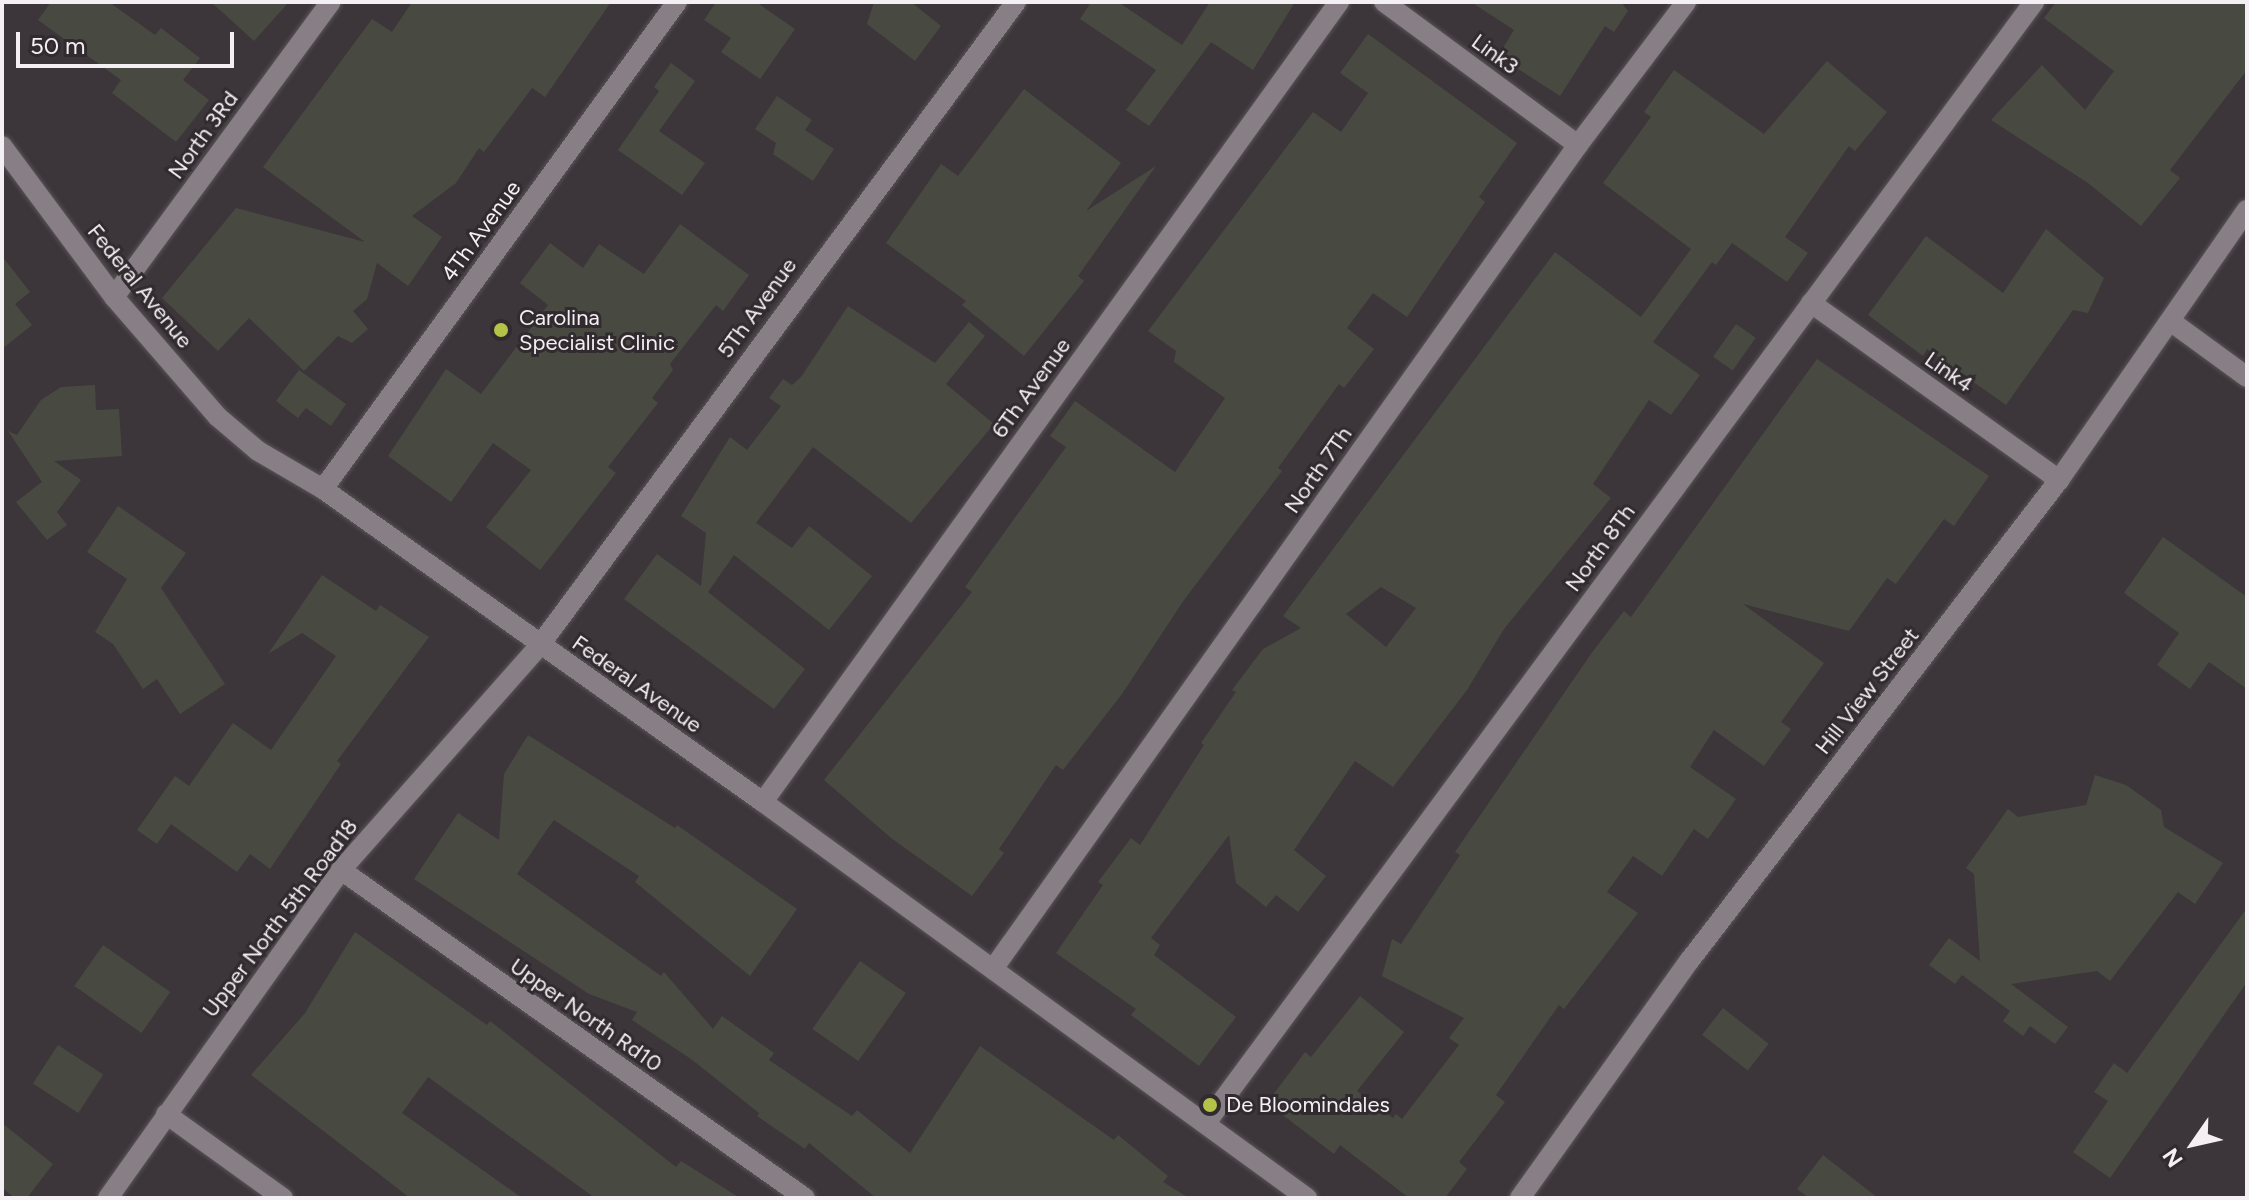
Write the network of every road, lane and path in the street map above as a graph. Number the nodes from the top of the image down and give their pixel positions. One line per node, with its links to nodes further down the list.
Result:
1 (331, 2): 11 (street, North 3Rd)
2 (677, 2): 16 (street, 4Th Avenue)
3 (1016, 2): 17 (street, 5Th Avenue)
4 (1339, 2): 18 (street, 6Th Avenue)
5 (1384, 2): 8 (street, Link3)
6 (1686, 2): 8 (street, North 7Th)
7 (2034, 2): 12 (street, North 8Th)
8 (1578, 145): 20 (street, North 7Th)
9 (2, 146): 11 (street, Federal Avenue)
10 (2247, 210): 13 (street, Hill View Street)
11 (114, 297): 16 (street, Federal Avenue)
12 (1811, 303): 15 (street, Link4); 22 (street, North 8Th)
13 (2173, 323): 14 (street); 15 (street, Hill View Street)
14 (2247, 377)
15 (2059, 480): 27 (street, Hill View Street)
16 (323, 489): 17 (street, Federal Avenue)
17 (540, 645): 18 (street, Federal Avenue); 19 (street, Upper North 5th Road18)
18 (763, 802): 20 (street, Federal Avenue)
19 (341, 870): 21 (street, Upper North 5th Road18); 23 (street, Upper North Rd10)
20 (993, 969): 22 (street, Federal Avenue)
21 (166, 1114): 24 (street, Upper North 5th Road18); 25 (street)
22 (1206, 1123): 26 (street, Federal Avenue)
23 (797, 1196)
24 (108, 1198)
25 (283, 1198)
26 (1307, 1198)
27 (1520, 1198)

